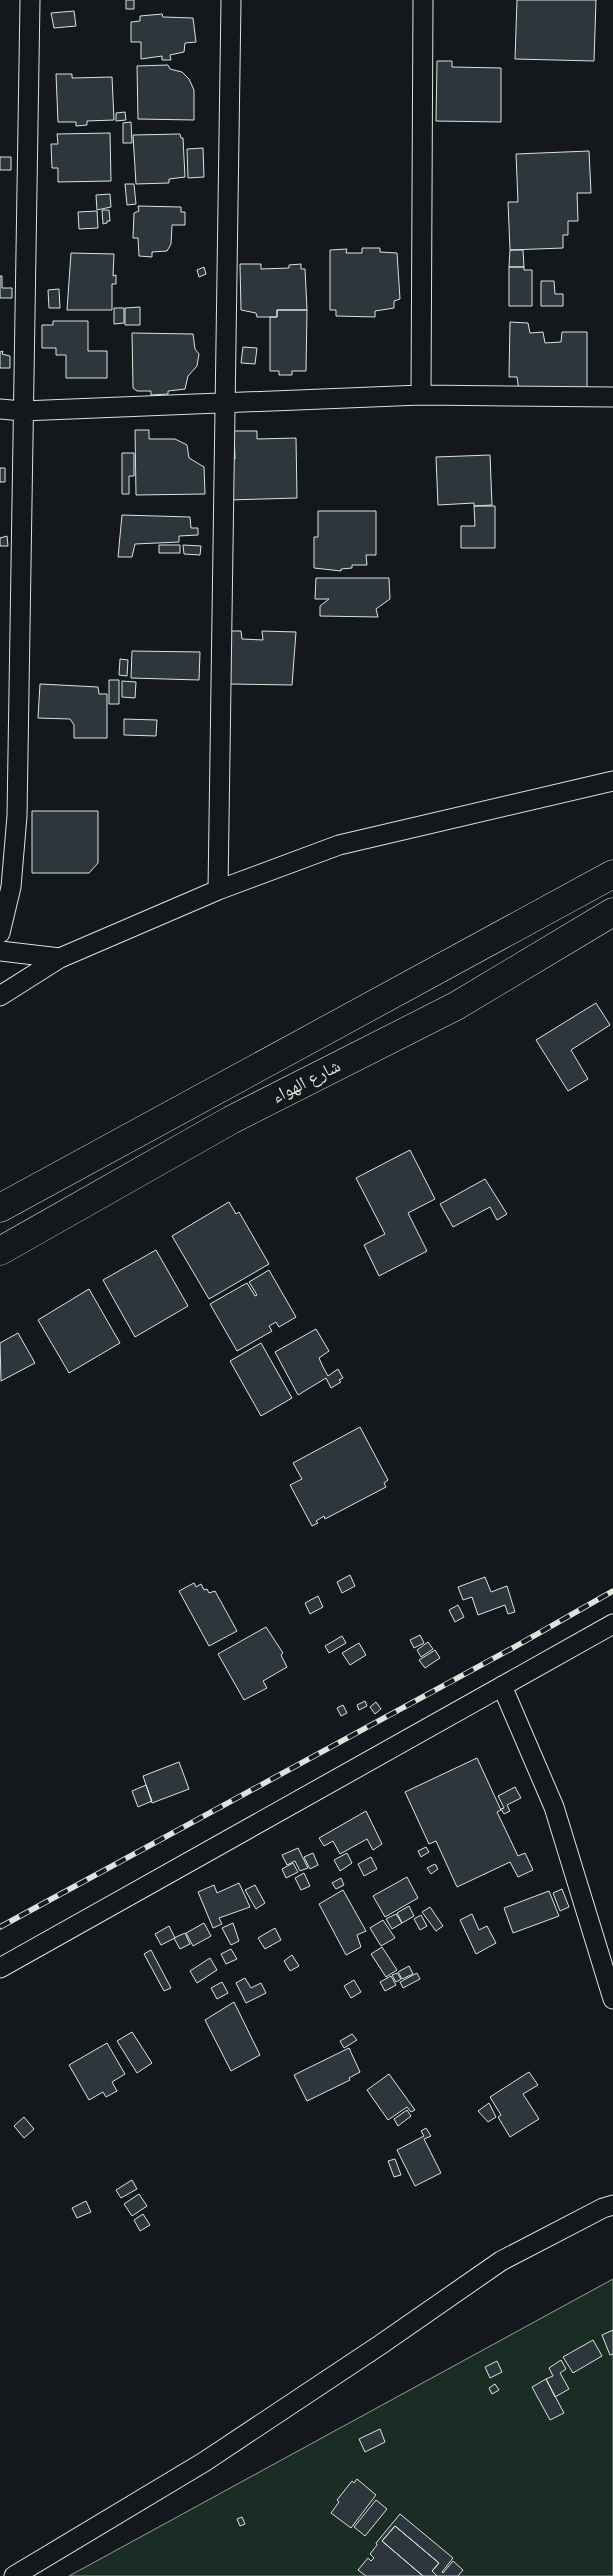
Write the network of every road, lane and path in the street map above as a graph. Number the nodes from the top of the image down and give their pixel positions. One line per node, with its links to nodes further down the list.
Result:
1 (30, 0): 8 (street)
2 (231, 0): 6 (street)
3 (423, 0): 4 (street)
4 (421, 395): 5 (street); 6 (street)
5 (613, 397)
6 (226, 403): 8 (street); 11 (street)
7 (0, 409): 8 (street)
8 (22, 411): 13 (street)
9 (613, 781): 11 (street)
10 (613, 874): 17 (main road, شارع الهواء)
11 (218, 890): 15 (street)
12 (613, 912): 18 (main road, شارع الهواء)
13 (0, 933)
14 (0, 952): 15 (street)
15 (60, 958): 16 (street)
16 (0, 996)
17 (0, 1208)
18 (0, 1251)
19 (613, 1624): 20 (street)
20 (502, 1686): 21 (street); 22 (street)
21 (0, 1968)
22 (613, 1999)
23 (613, 2206): 24 (street)
24 (14, 2576)

